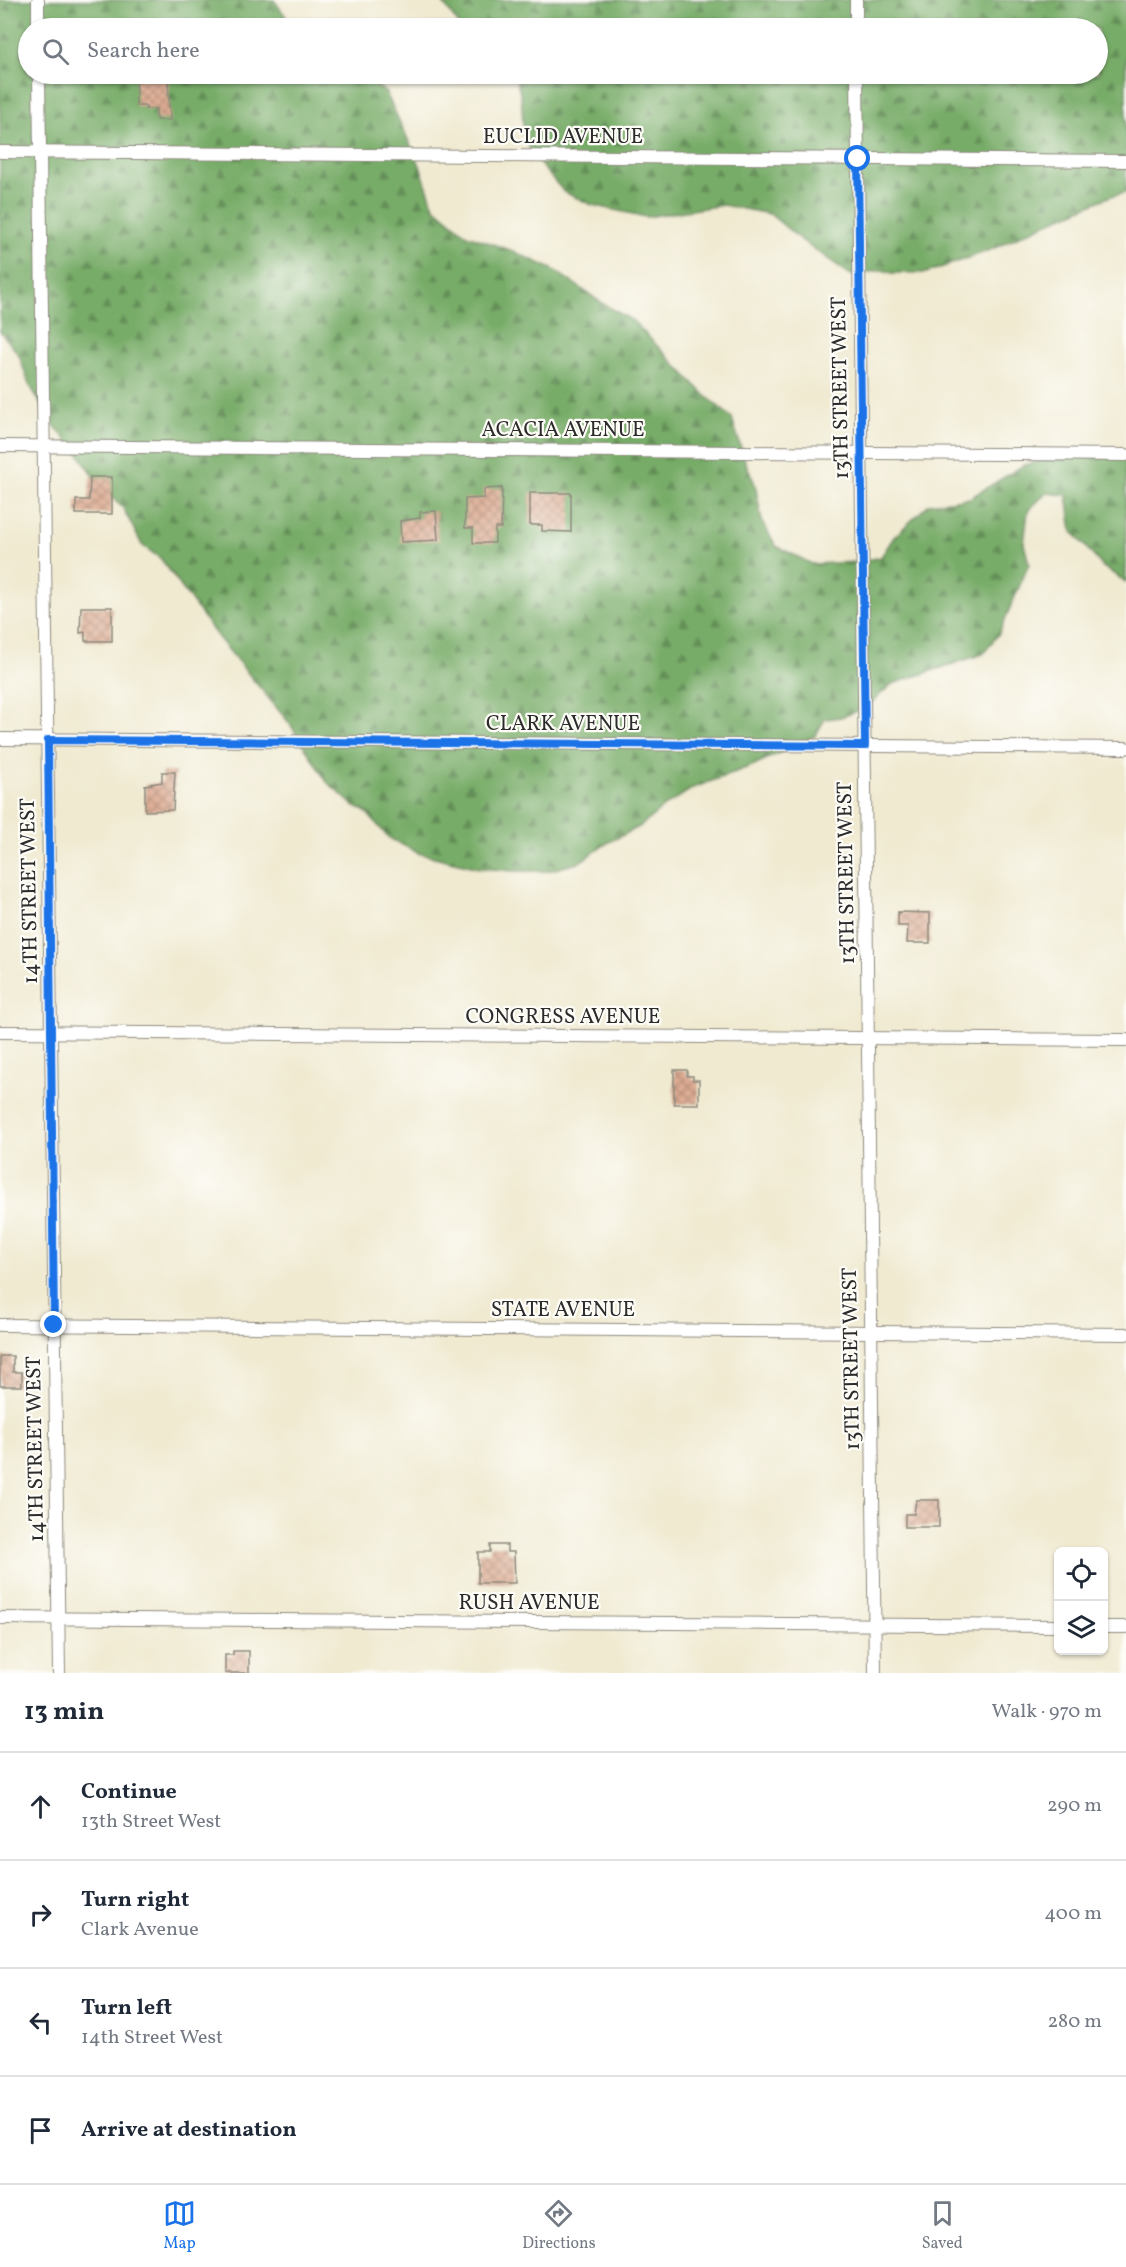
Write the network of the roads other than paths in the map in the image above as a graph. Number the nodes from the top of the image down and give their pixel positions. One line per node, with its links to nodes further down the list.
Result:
1 (38, 0): 3 (street)
2 (856, 0): 4 (street)
3 (38, 18)
4 (856, 18)
5 (39, 84): 8 (street, 14TH STREET WEST)
6 (857, 84): 9 (street, 13TH STREET WEST)
7 (0, 152): 8 (street, EUCLID AVENUE)
8 (40, 152): 9 (street, EUCLID AVENUE); 12 (street, 14TH STREET WEST)
9 (858, 159): 10 (street, EUCLID AVENUE); 13 (street, 13TH STREET WEST)
10 (1126, 161)
11 (0, 446): 12 (street, ACACIA AVENUE)
12 (44, 446): 13 (street, ACACIA AVENUE); 16 (street, 14TH STREET WEST)
13 (862, 452): 14 (street, ACACIA AVENUE); 17 (street, 13TH STREET WEST)
14 (1126, 455)
15 (0, 739): 16 (street, CLARK AVENUE)
16 (48, 740): 17 (street, CLARK AVENUE); 20 (street, 14TH STREET WEST)
17 (865, 746): 18 (street, CLARK AVENUE); 21 (street, 13TH STREET WEST)
18 (1126, 747)
19 (0, 1032): 20 (street, CONGRESS AVENUE)
20 (51, 1033): 21 (street, CONGRESS AVENUE); 24 (street, 14TH STREET WEST)
21 (868, 1039): 22 (street, CONGRESS AVENUE); 25 (street, 13TH STREET WEST)
22 (1126, 1040)
23 (0, 1325): 24 (street, STATE AVENUE)
24 (54, 1325): 25 (street, STATE AVENUE); 28 (street, 14TH STREET WEST)
25 (871, 1332): 26 (street, STATE AVENUE); 29 (street, 13TH STREET WEST)
26 (1126, 1334)
27 (0, 1618): 28 (street, RUSH AVENUE)
28 (58, 1618): 29 (street, RUSH AVENUE); 33 (street, 14TH STREET WEST)
29 (875, 1625): 30 (street, RUSH AVENUE); 34 (street, 13TH STREET WEST)
30 (1054, 1626)
31 (1108, 1627): 32 (street)
32 (1126, 1627)
33 (58, 1673)
34 (875, 1673)

